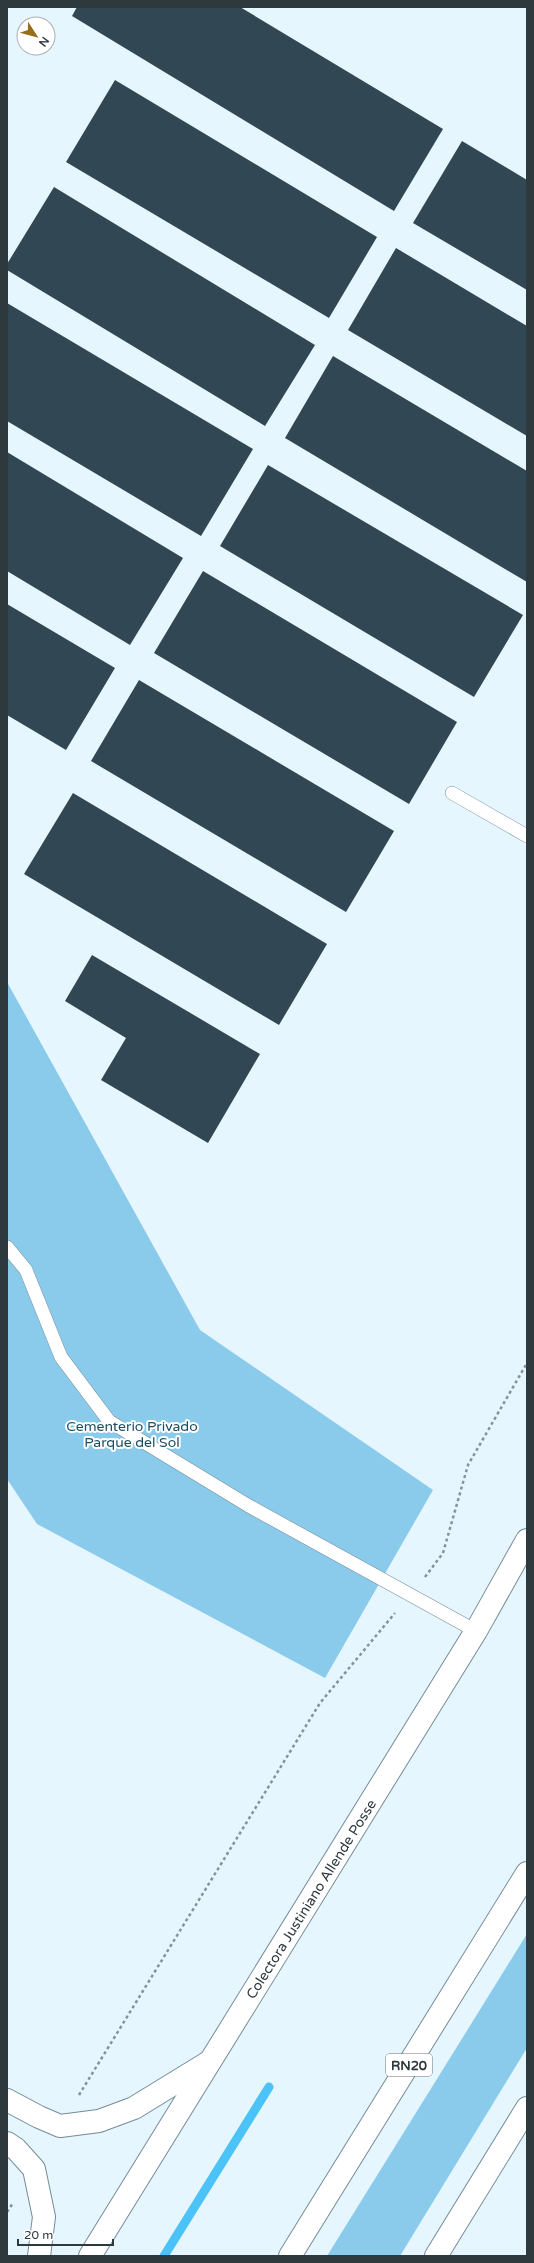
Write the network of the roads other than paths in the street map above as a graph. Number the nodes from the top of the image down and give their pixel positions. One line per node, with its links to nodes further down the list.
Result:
1 (452, 792): 2 (lane)
2 (527, 836)
3 (7, 1247): 5 (lane)
4 (527, 1540): 5 (main road, Colectora Justiniano Allende Posse)
5 (476, 1631): 7 (main road, Colectora Justiniano Allende Posse)
6 (527, 1873): 13 (main road, RN20)
7 (209, 2062): 8 (main road); 12 (main road, Colectora Justiniano Allende Posse)
8 (7, 2100)
9 (527, 2108): 14 (main road)
10 (7, 2143): 11 (main road)
11 (39, 2256)
12 (90, 2256)
13 (290, 2256)
14 (436, 2256)

